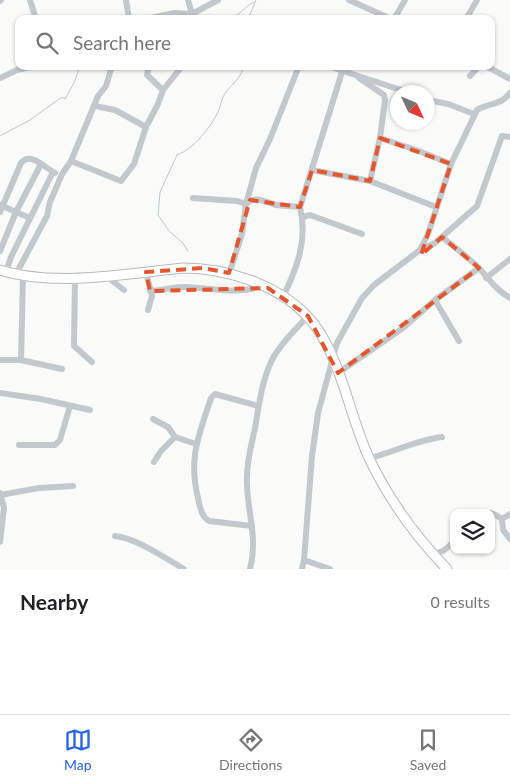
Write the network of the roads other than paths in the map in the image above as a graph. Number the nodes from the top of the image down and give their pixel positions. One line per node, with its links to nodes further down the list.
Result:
1 (30, 0): 9 (street)
2 (126, 0): 10 (street)
3 (188, 0): 8 (street)
4 (218, 0): 8 (street)
5 (350, 0): 12 (street)
6 (405, 0): 13 (street)
7 (476, 0): 14 (street)
8 (192, 14): 11 (street)
9 (35, 15)
10 (128, 15)
11 (169, 15)
12 (384, 15)
13 (396, 15)
14 (468, 15)
15 (17, 70): 25 (street)
16 (111, 70): 32 (street)
17 (148, 70): 29 (street)
18 (179, 70): 29 (street)
19 (297, 70): 45 (street)
20 (337, 70): 23 (street)
21 (475, 70): 24 (street)
22 (493, 70): 27 (street)
23 (342, 72): 26 (street); 40 (street)
24 (470, 76)
25 (0, 78)
26 (360, 78): 28 (street); 36 (street)
27 (510, 79)
28 (390, 87)
29 (162, 90): 34 (street)
30 (510, 93): 33 (street)
31 (435, 101): 33 (street)
32 (95, 106): 34 (street); 37 (street)
33 (474, 114): 39 (street)
34 (146, 128): 37 (street)
35 (510, 137): 53 (street)
36 (380, 138): 39 (street); 43 (street)
37 (71, 161): 42 (street)
38 (41, 164): 41 (street); 48 (street); 49 (street)
39 (451, 164): 47 (street)
40 (312, 170): 43 (street); 46 (street)
41 (53, 172): 42 (street); 51 (street)
42 (62, 174): 61 (street)
43 (370, 181): 47 (street)
44 (193, 198): 45 (street)
45 (246, 204): 46 (street); 60 (street)
46 (300, 207): 50 (street)
47 (436, 207): 54 (street)
48 (1, 208): 49 (street)
49 (16, 212): 51 (street); 55 (street)
50 (303, 217): 52 (street); 68 (street)
51 (30, 218): 58 (street)
52 (362, 234)
53 (442, 237): 54 (street); 57 (street)
54 (420, 250): 74 (street)
55 (0, 251)
56 (510, 259): 64 (street)
57 (478, 268): 64 (street); 70 (street)
58 (3, 271): 61 (main road)
59 (146, 272): 60 (main road); 62 (main road); 67 (street)
60 (229, 274): 65 (main road)
61 (19, 275): 63 (main road); 76 (street)
62 (104, 276): 63 (main road); 66 (street)
63 (75, 278): 77 (street)
64 (486, 278): 69 (street)
65 (262, 286): 67 (street); 68 (main road)
66 (124, 290)
67 (150, 291): 71 (street)
68 (283, 297): 72 (main road)
69 (510, 298)
70 (435, 300): 73 (street); 79 (street)
71 (148, 310)
72 (308, 316): 74 (main road); 82 (street)
73 (459, 341)
74 (333, 358): 79 (main road); 102 (street)
75 (0, 360): 76 (street)
76 (21, 360): 78 (street)
77 (92, 362)
78 (62, 369)
79 (338, 373): 89 (main road)
80 (0, 393): 81 (street)
81 (70, 406): 83 (street); 88 (street)
82 (258, 406): 87 (street); 96 (street)
83 (90, 410)
84 (153, 419): 85 (street)
85 (175, 437): 87 (street); 90 (street)
86 (442, 437): 89 (street)
87 (196, 444): 96 (street)
88 (19, 445)
89 (370, 458): 101 (main road)
90 (154, 462)
91 (73, 486): 92 (street)
92 (0, 494): 99 (street)
93 (495, 514): 95 (street)
94 (510, 514): 95 (street)
95 (502, 519): 98 (street)
96 (252, 526): 104 (street)
97 (115, 536): 103 (street)
98 (510, 539)
99 (0, 542)
100 (450, 545): 101 (street)
101 (434, 554): 107 (main road)
102 (304, 560): 105 (street); 106 (street)
103 (184, 569)
104 (250, 569)
105 (302, 569)
106 (330, 569)
107 (447, 569)

